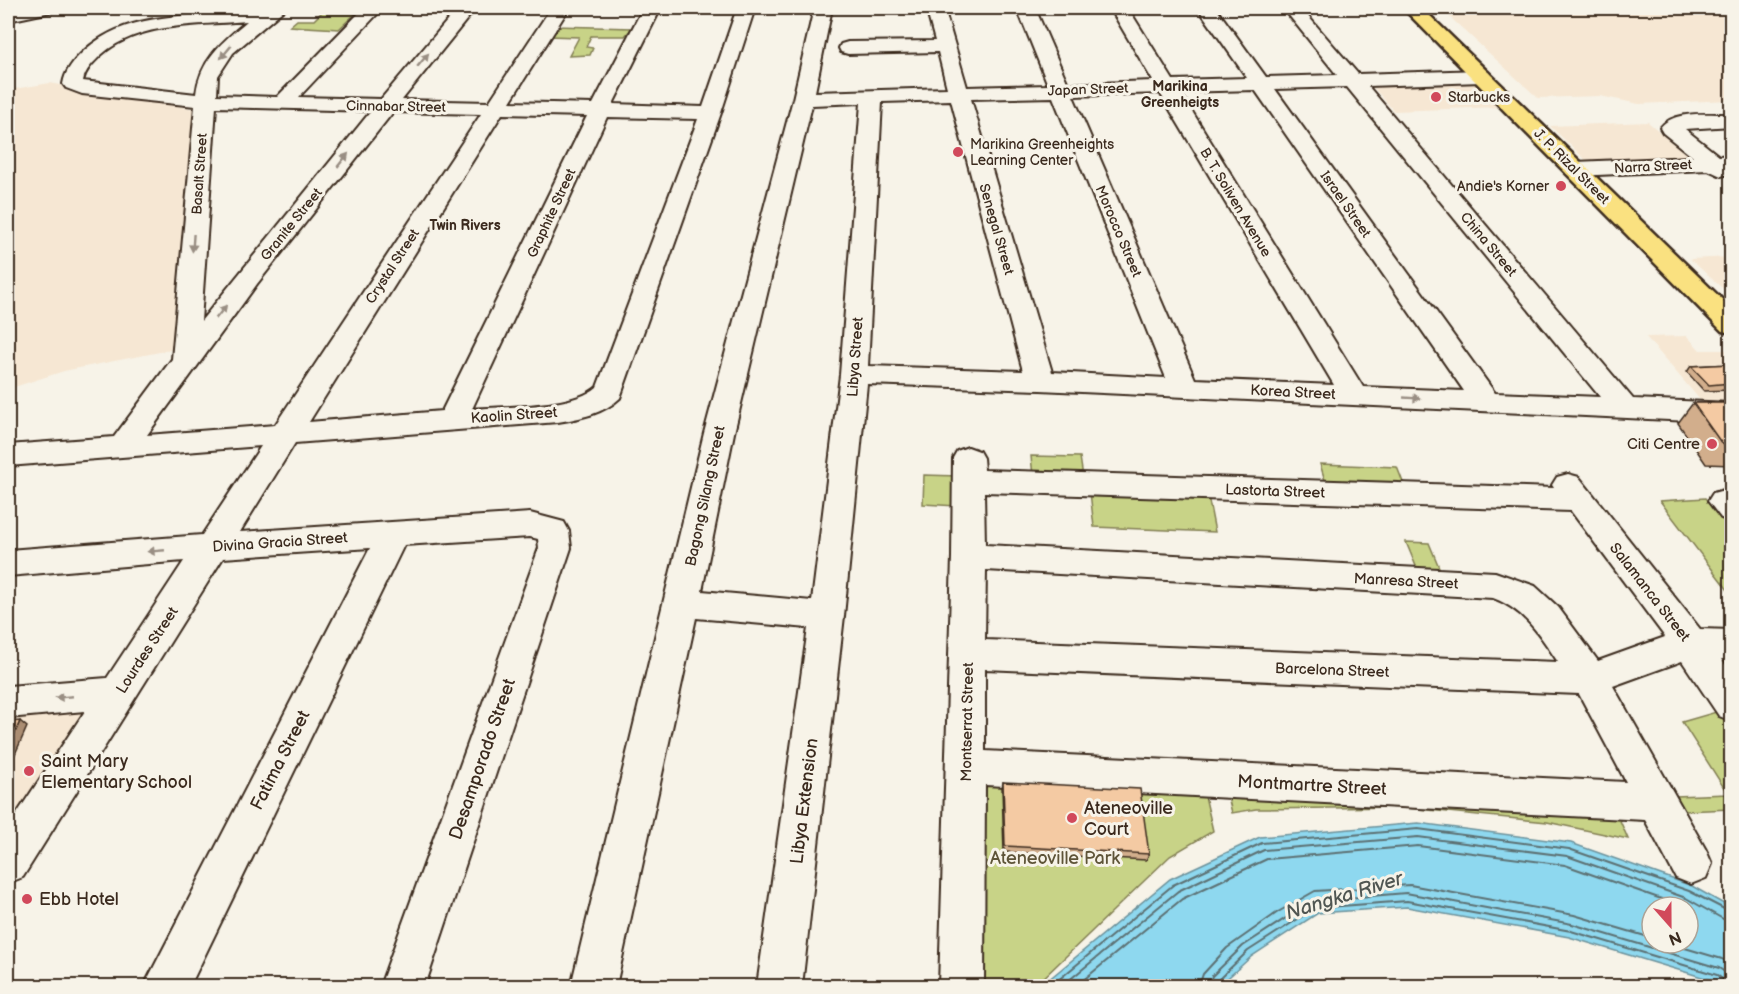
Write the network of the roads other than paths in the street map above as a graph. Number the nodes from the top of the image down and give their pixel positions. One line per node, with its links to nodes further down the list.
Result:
1 (45, 8): 15 (street)
2 (374, 8): 27 (street)
3 (467, 8): 28 (street, Granite Street, one-way to 3)
4 (560, 8): 29 (street, Crystal Street)
5 (652, 8): 30 (street, Graphite Street)
6 (746, 8): 31 (street, Kaolin Street)
7 (823, 8): 25 (street, Bagong Silang Street)
8 (935, 8): 16 (street, Senegal Street)
9 (1026, 8): 22 (street, Morocco Street)
10 (1119, 8): 21 (street, B. T. Soliven Avenue)
11 (1207, 8): 20 (street, Israel Street)
12 (1292, 8): 19 (street, China Street)
13 (1412, 8): 18 (main road, J. P. Rizal Street)
14 (272, 11): 26 (street, Basalt Street, one-way to 26); 26 (street, Cinnabar Street)
15 (8, 16)
16 (946, 46): 17 (street); 23 (street, Senegal Street)
17 (848, 48)
18 (1481, 76): 19 (street, Japan Street); 34 (main road, J. P. Rizal Street)
19 (1352, 80): 20 (street, Japan Street); 42 (street, China Street)
20 (1261, 83): 21 (street, Japan Street); 41 (street, Israel Street)
21 (1166, 87): 22 (street, Japan Street); 40 (street, B. T. Soliven Avenue)
22 (1060, 90): 23 (street, Japan Street); 39 (street, Morocco Street)
23 (959, 94): 24 (street, Japan Street); 38 (street, Senegal Street)
24 (872, 97): 25 (street, Japan Street); 37 (street, Libya Street)
25 (803, 99): 55 (street, Bagong Silang Street)
26 (204, 101): 27 (street, Cinnabar Street); 36 (street, Basalt Street, one-way to 36)
27 (282, 103): 28 (street, Cinnabar Street)
28 (386, 105): 29 (street, Cinnabar Street); 36 (street, Granite Street, one-way to 28)
29 (493, 108): 30 (street, Cinnabar Street); 45 (street, Crystal Street)
30 (600, 110): 31 (street, Cinnabar Street); 44 (street, Graphite Street)
31 (711, 113): 44 (street, Kaolin Street)
32 (1731, 120): 33 (street)
33 (1726, 168): 34 (street, Narra Street)
34 (1575, 169): 35 (main road, J. P. Rizal Street)
35 (1731, 325)
36 (185, 358): 46 (street, Granite Street)
37 (854, 375): 38 (street, Korea Street); 56 (street, Libya Street)
38 (1040, 381): 39 (street, Korea Street)
39 (1184, 387): 40 (street, Korea Street)
40 (1354, 395): 41 (street, Korea Street, one-way to 41)
41 (1486, 401): 42 (street, Korea Street)
42 (1625, 408): 43 (street, Korea Street)
43 (1731, 413)
44 (453, 419): 45 (street, Kaolin Street)
45 (284, 435): 46 (street, Kaolin Street); 52 (street, Lourdes Street)
46 (123, 447): 47 (street, Kaolin Street)
47 (8, 456)
48 (969, 470): 49 (street, Lastorta Street); 53 (street, Montserrat Street)
49 (1572, 491): 57 (street, Salamanca Street)
50 (553, 531): 51 (street, Divina Gracia Street); 69 (street, Desamporado Street)
51 (393, 534): 52 (street, Divina Gracia Street); 68 (street, Fatima Street)
52 (214, 546): 54 (street, Divina Gracia Street, one-way to 54); 61 (street, Lourdes Street)
53 (969, 557): 59 (street, Montserrat Street); 60 (street, Manresa Street)
54 (8, 563)
55 (682, 603): 56 (street); 70 (street, Bagong Silang Street)
56 (827, 616): 71 (street, Libya Extension)
57 (1690, 643): 58 (street); 60 (street, Barcelona Street); 63 (street, Salamanca Street)
58 (1731, 645)
59 (968, 654): 60 (street, Barcelona Street); 64 (street, Montserrat Street)
60 (1590, 679): 65 (street, Manresa Street)
61 (120, 692): 62 (street, one-way to 62); 66 (street, Lourdes Street)
62 (8, 702)
63 (1731, 705)
64 (966, 767): 65 (street, Montmartre Street); 72 (street, Montserrat Street)
65 (1658, 802): 67 (street, Manresa Street)
66 (8, 863)
67 (1691, 864)
68 (168, 987)
69 (403, 987)
70 (593, 987)
71 (780, 987)
72 (961, 987)

